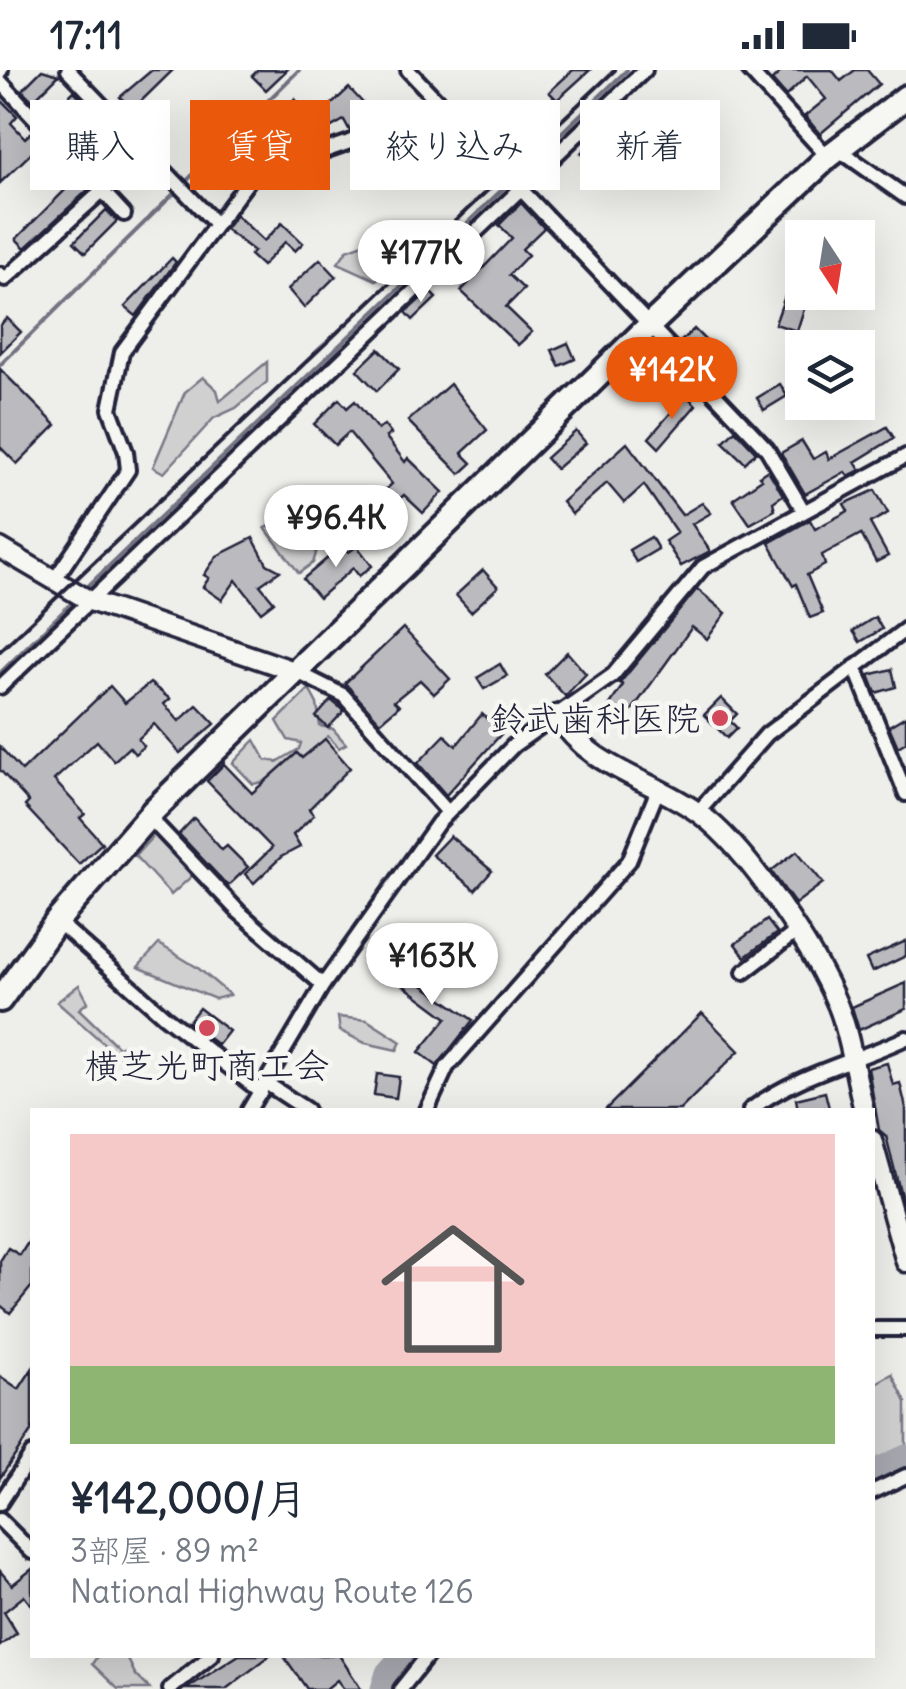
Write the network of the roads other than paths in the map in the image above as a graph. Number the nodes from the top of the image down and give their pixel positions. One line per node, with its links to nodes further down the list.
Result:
1 (68, 70): 16 (street)
2 (408, 70): 7 (street)
3 (645, 70): 9 (street)
4 (749, 70): 10 (street)
5 (0, 78): 13 (street)
6 (906, 97): 10 (highway)
7 (435, 100)
8 (350, 141): 16 (street)
9 (560, 150)
10 (833, 153): 14 (street); 18 (highway)
11 (518, 190): 23 (street)
12 (520, 190): 18 (street)
13 (101, 192): 15 (street); 17 (street)
14 (906, 198)
15 (124, 214)
16 (216, 224): 22 (street)
17 (0, 274)
18 (651, 324): 20 (street); 26 (highway)
19 (906, 456): 20 (street)
20 (804, 510): 28 (street)
21 (0, 548): 22 (street)
22 (62, 586): 23 (street)
23 (89, 601): 26 (street); 27 (street)
24 (906, 628): 25 (street)
25 (855, 666): 30 (street); 32 (street)
26 (297, 672): 31 (street); 33 (highway)
27 (0, 687)
28 (557, 715): 29 (street); 31 (street)
29 (657, 792): 32 (street); 44 (street)
30 (906, 794)
31 (447, 811): 37 (street)
32 (698, 812): 35 (street)
33 (148, 816): 34 (highway); 37 (street)
34 (58, 922): 38 (highway); 41 (street)
35 (796, 932): 36 (street); 40 (street)
36 (744, 972)
37 (324, 985): 41 (street)
38 (0, 1000)
39 (906, 1038): 40 (street)
40 (852, 1064): 45 (street); 46 (street)
41 (263, 1087): 42 (street); 43 (street)
42 (251, 1108)
43 (302, 1108)
44 (428, 1108)
45 (753, 1108)
46 (863, 1108)
47 (875, 1151): 48 (street)
48 (906, 1262)
49 (875, 1329): 50 (street)
50 (906, 1329)
51 (30, 1457): 54 (street)
52 (906, 1476): 53 (street)
53 (875, 1491)
54 (0, 1503)
55 (0, 1520): 56 (street)
56 (30, 1550)
57 (209, 1658): 59 (street)
58 (426, 1658): 60 (street)
59 (174, 1688)
60 (401, 1689)

